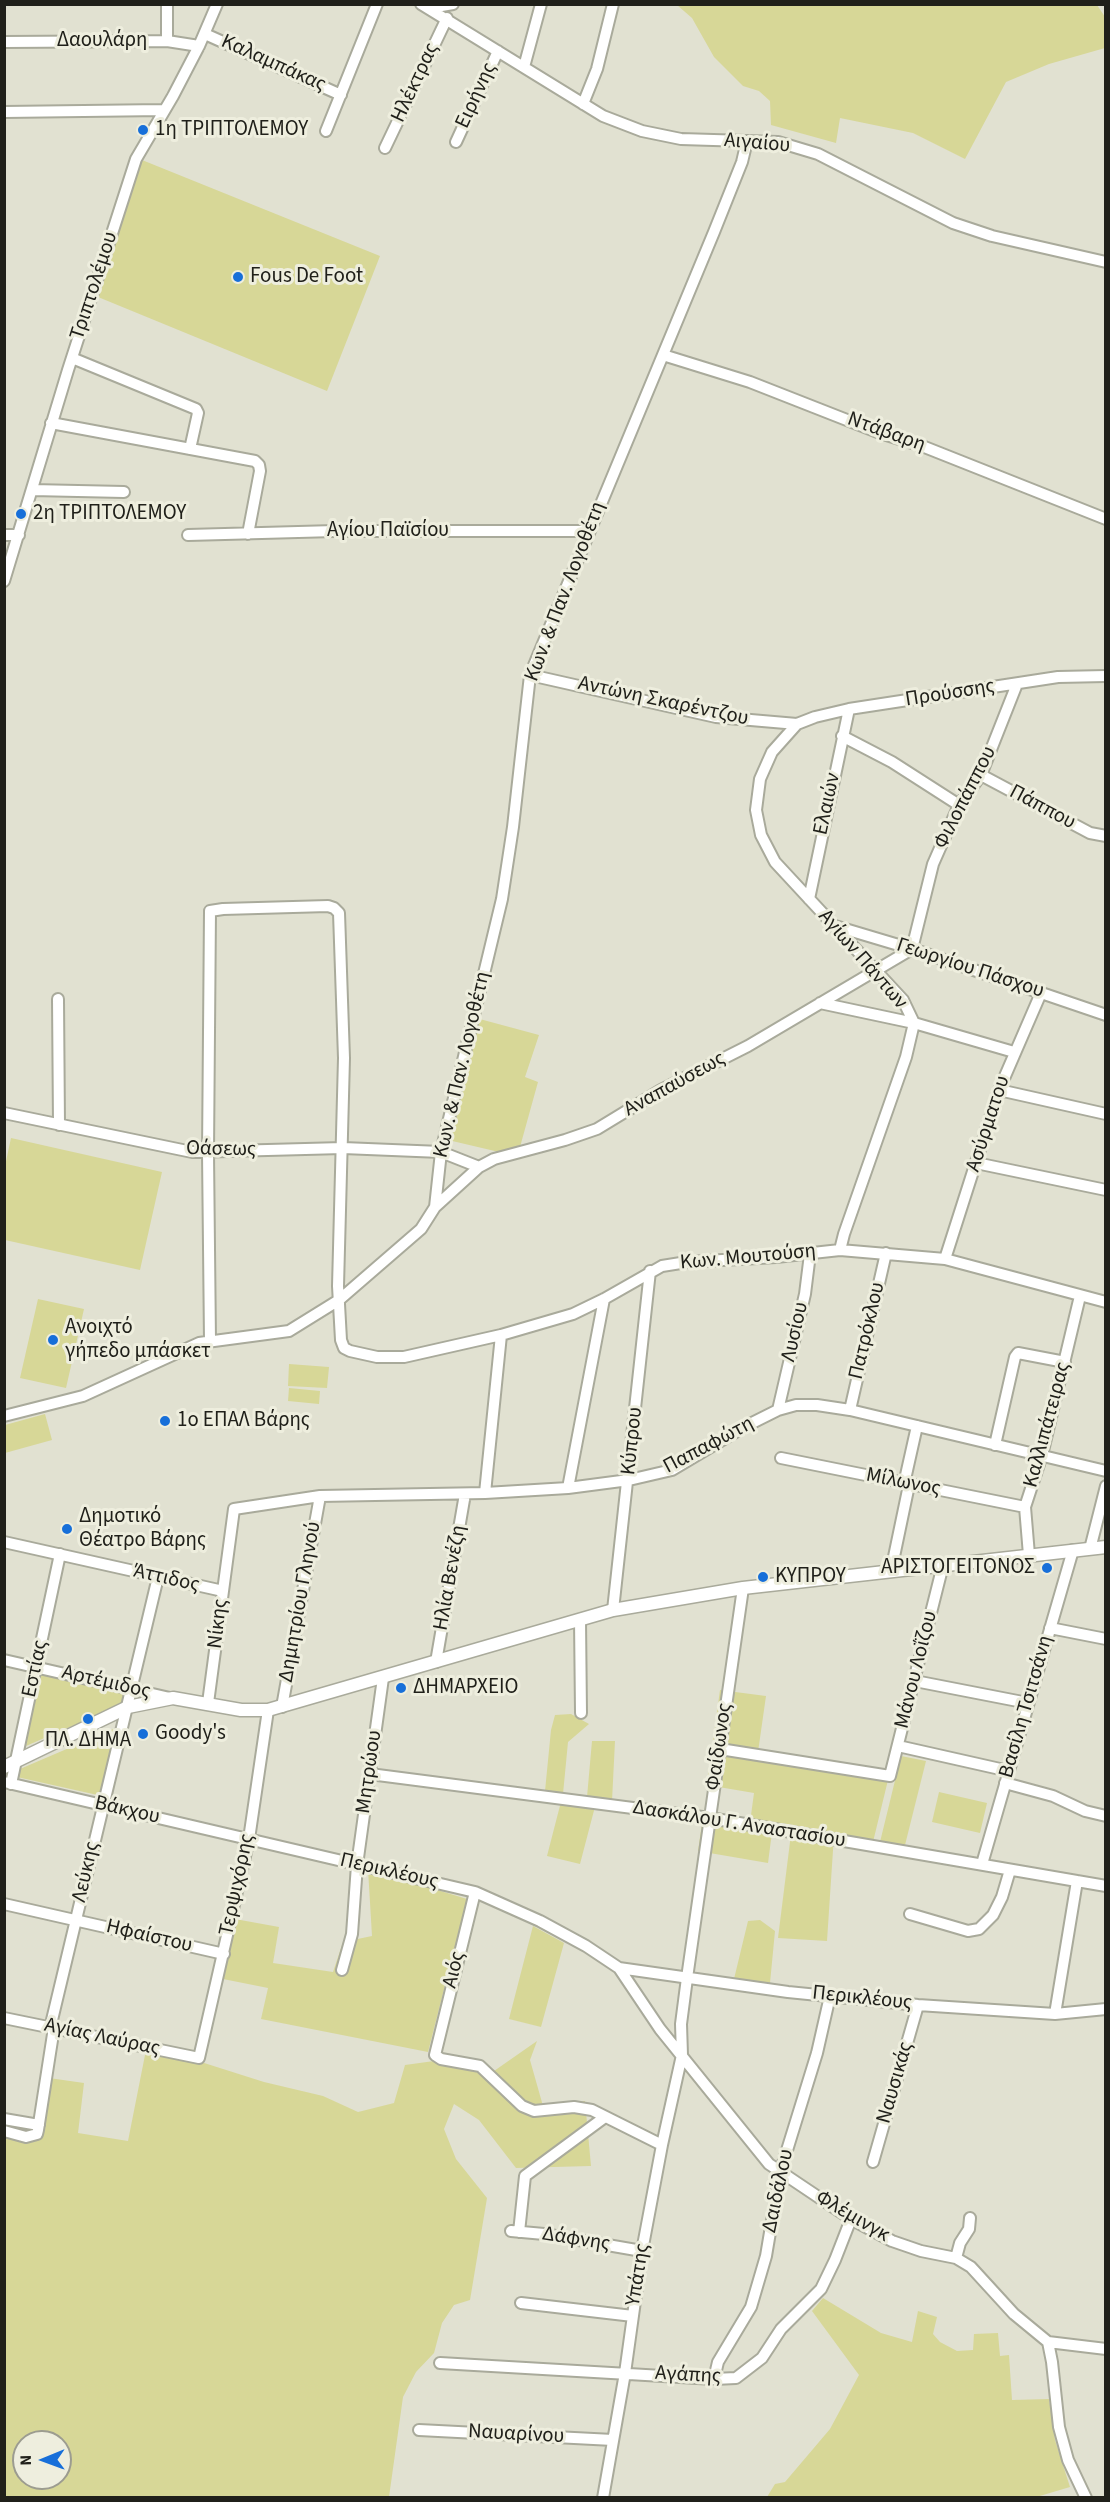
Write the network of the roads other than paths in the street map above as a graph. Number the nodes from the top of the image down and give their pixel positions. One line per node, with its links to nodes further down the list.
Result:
1 (167, 4): 10 (street)
2 (377, 4): 15 (street)
3 (453, 4): 7 (street)
4 (541, 4): 14 (street)
5 (613, 4): 16 (street)
6 (212, 6): 9 (street, Τριπτολέμου)
7 (425, 6): 8 (street, Αιγαίου)
8 (447, 18): 13 (street, Αιγαίου); 22 (street, Ηλέκτρας)
9 (205, 34): 12 (street, Τριπτολέμου); 15 (street, Καλαμπάκας)
10 (167, 41): 11 (street, Δαουλάρη); 12 (street, Δαουλάρη)
11 (4, 42)
12 (199, 46): 17 (street, Τριπτολέμου)
13 (498, 51): 14 (street, Αιγαίου); 20 (street, Ειρήνης)
14 (524, 67): 16 (street, Αιγαίου)
15 (341, 95): 19 (street)
16 (583, 104): 21 (street, Αιγαίου)
17 (163, 110): 18 (street); 25 (street, Τριπτολέμου)
18 (4, 112)
19 (326, 131)
20 (456, 141)
21 (747, 141): 23 (street, Αιγαίου); 24 (street, Κων. & Παν. Λογοθέτη)
22 (386, 148)
23 (1106, 262)
24 (663, 356): 30 (street, Ντάβαρη); 31 (street, Κων. & Παν. Λογοθέτη)
25 (72, 358): 26 (street, Τριπτολέμου); 27 (street)
26 (51, 423): 27 (street); 28 (street, Τριπτολέμου)
27 (190, 450): 32 (street)
28 (32, 490): 29 (street); 34 (street, Τριπτολέμου)
29 (124, 492)
30 (1106, 519)
31 (589, 531): 32 (street, Αγίου Παϊσίου); 37 (street, Κων. & Παν. Λογοθέτη)
32 (248, 534): 35 (street, Αγίου Παϊσίου)
33 (4, 535): 34 (street)
34 (19, 535): 36 (street, Τριπτολέμου)
35 (188, 535)
36 (4, 581)
37 (530, 675): 41 (street, Αντώνη Σκαρέντζου); 61 (street, Κων. & Παν. Λογοθέτη)
38 (1106, 676): 39 (street, Προύσσης)
39 (1017, 684): 40 (street, Προύσσης); 43 (street, Φιλοπάππου)
40 (849, 709): 41 (street, Προύσσης); 42 (street, Ελαιών)
41 (797, 724): 46 (street, Αγίων Πάντων)
42 (842, 736): 44 (street); 46 (street, Ελαιών)
43 (981, 776): 44 (street, Φιλοπάππου); 45 (street, Πάππου)
44 (960, 805): 48 (street, Φιλοπάππου)
45 (1106, 836)
46 (808, 899): 47 (street, Αγίων Πάντων)
47 (834, 926): 48 (street, Γεωργίου Πάσχου); 49 (street, Αγίων Πάντων)
48 (912, 949): 49 (street, Αναπαύσεως); 50 (street, Γεωργίου Πάσχου)
49 (875, 969): 52 (street, Αναπαύσεως); 54 (street, Αγίων Πάντων)
50 (1041, 993): 53 (street, Γεωργίου Πάσχου); 55 (street, Ασύρματου)
51 (58, 999): 59 (street)
52 (820, 1003): 54 (street); 64 (street, Αναπαύσεως)
53 (1106, 1016)
54 (914, 1023): 55 (street); 67 (street, Αγίων Πάντων)
55 (1014, 1052): 56 (street, Ασύρματου)
56 (999, 1090): 58 (street); 63 (street, Ασύρματου)
57 (4, 1113): 59 (street, Οάσεως)
58 (1106, 1114)
59 (59, 1125): 62 (street, Οάσεως)
60 (343, 1148): 61 (street, Οάσεως); 62 (street, Οάσεως); 62 (street); 74 (street)
61 (441, 1152): 64 (street, Οάσεως); 66 (street, Κων. & Παν. Λογοθέτη)
62 (208, 1153): 77 (street)
63 (976, 1163): 65 (street); 70 (street, Ασύρματου)
64 (479, 1167): 66 (street, Αναπαύσεως)
65 (1106, 1190)
66 (435, 1206): 74 (street)
67 (840, 1250): 68 (street, Κων. Μουτούση); 69 (street, Κων. Μουτούση)
68 (886, 1253): 70 (street, Κων. Μουτούση); 80 (street, Πατρόκλου)
69 (810, 1254): 71 (street, Κων. Μουτούση); 79 (street, Λυσίου)
70 (945, 1259): 72 (street, Κων. Μουτούση)
71 (650, 1271): 73 (street, Κων. Μουτούση); 87 (street, Κύπρου)
72 (1080, 1296): 75 (street, Κων. Μουτούση); 78 (street, Καλλιπάτειρας)
73 (604, 1299): 76 (street, Κων. Μουτούση); 90 (street)
74 (339, 1300): 76 (street, Κων. Μουτούση); 77 (street)
75 (1106, 1302)
76 (501, 1335): 91 (street)
77 (210, 1341): 81 (street)
78 (1065, 1362): 83 (street); 84 (street, Καλλιπάτειρας)
79 (778, 1410): 80 (street, Παπαφώτη); 87 (street, Παπαφώτη)
80 (850, 1410): 82 (street, Παπαφώτη)
81 (4, 1416)
82 (917, 1426): 83 (street, Παπαφώτη); 88 (street)
83 (995, 1445): 84 (street, Παπαφώτη)
84 (1042, 1455): 86 (street, Παπαφώτη); 94 (street, Καλλιπάτειρας)
85 (781, 1458): 88 (street, Μίλωνος)
86 (1106, 1471)
87 (628, 1480): 90 (street, Παπαφώτη); 107 (street, Κύπρου)
88 (906, 1485): 94 (street, Μίλωνος); 103 (street)
89 (1106, 1486): 98 (street)
90 (568, 1488): 91 (street, Παπαφώτη)
91 (485, 1493): 92 (street, Παπαφώτη)
92 (465, 1494): 93 (street, Παπαφώτη); 112 (street, Ηλία Βενέζη)
93 (320, 1497): 95 (street, Παπαφώτη); 121 (street, Δημητρίου Γληνού)
94 (1025, 1507): 101 (street, Καλλιπάτειρας)
95 (234, 1509): 106 (street, Νίκης)
96 (4, 1542): 100 (street, Άττιδος)
97 (1106, 1547): 98 (main road)
98 (1090, 1549): 99 (main road)
99 (1073, 1550): 101 (main road); 109 (street, Βασίλη Τσιτσάνη)
100 (60, 1554): 104 (street, Άττιδος); 113 (street, Εστίας)
101 (1029, 1555): 102 (main road)
102 (944, 1564): 103 (main road); 115 (street, Μάνου Λοΐζου)
103 (891, 1571): 105 (main road)
104 (158, 1577): 106 (street, Άττιδος); 116 (street, Λεύκης)
105 (743, 1588): 107 (main road); 125 (street, Φαίδωνος)
106 (223, 1591): 118 (street, Νίκης)
107 (613, 1610): 108 (main road)
108 (580, 1620): 112 (main road); 123 (street)
109 (1050, 1628): 110 (street); 119 (street, Βασίλη Τσιτσάνη)
110 (1106, 1639)
111 (4, 1660): 113 (street, Αρτέμιδος)
112 (436, 1662): 114 (main road)
113 (36, 1667): 116 (street, Αρτέμιδος); 126 (street, Εστίας)
114 (383, 1678): 121 (main road); 128 (street, Μητρώου)
115 (915, 1681): 119 (street); 124 (street, Μάνου Λοΐζου)
116 (132, 1690): 117 (street, Αρτέμιδος); 120 (street, Λεύκης)
117 (173, 1698): 118 (main road); 120 (main road)
118 (208, 1703): 122 (main road)
119 (1028, 1703): 127 (street, Βασίλη Τσιτσάνη)
120 (128, 1707): 126 (main road); 131 (street, Λεύκης)
121 (282, 1707): 122 (main road)
122 (268, 1710): 134 (street, Τερψιχόρης)
123 (582, 1713)
124 (898, 1746): 125 (street, Μάνου Λοΐζου); 127 (street)
125 (720, 1749): 133 (street, Φαίδωνος)
126 (10, 1765): 129 (street, Εστίας)
127 (1009, 1771): 130 (street, Βασίλη Τσιτσάνη)
128 (370, 1774): 133 (street, Δασκάλου Γ. Αναστασίου); 136 (street, Μητρώου)
129 (8, 1783): 131 (street, Βάκχου)
130 (1005, 1783): 132 (street); 135 (street, Βασίλη Τσιτσάνη)
131 (103, 1805): 134 (street, Βάκχου); 143 (street, Λεύκης)
132 (1106, 1816)
133 (710, 1818): 135 (street, Δασκάλου Γ. Αναστασίου); 147 (street, Φαίδωνος)
134 (249, 1839): 136 (street, Περικλέους); 144 (street, Τερψιχόρης)
135 (982, 1864): 137 (street, Δασκάλου Γ. Αναστασίου)
136 (357, 1865): 140 (street, Περικλέους); 146 (street, Μητρώου)
137 (1010, 1870): 138 (street, Δασκάλου Γ. Αναστασίου); 142 (street)
138 (1077, 1881): 139 (street, Δασκάλου Γ. Αναστασίου); 151 (street)
139 (1106, 1886)
140 (475, 1892): 145 (street, Περικλέους); 158 (street, Αιός)
141 (4, 1905): 143 (street, Ηφαίστου)
142 (910, 1914)
143 (76, 1920): 144 (street, Ηφαίστου); 154 (street, Λεύκης)
144 (224, 1954): 157 (street, Τερψιχόρης)
145 (619, 1968): 147 (street, Περικλέους); 155 (street, Περικλέους)
146 (342, 1970)
147 (687, 1978): 148 (street, Περικλέους); 153 (street, Φαίδωνος)
148 (830, 1996): 149 (street, Περικλέους); 164 (street, Δαιδάλου)
149 (918, 2005): 151 (street, Περικλέους); 163 (street, Ναυσικάς)
150 (1106, 2010): 151 (street, Περικλέους)
151 (1055, 2014)
152 (4, 2018): 154 (street, Αγίας Λαύρας)
153 (681, 2024): 155 (street); 156 (street, Υπάτης)
154 (52, 2028): 157 (street, Αγίας Λαύρας); 160 (street, Λεύκης)
155 (660, 2029): 156 (street, Περικλέους)
156 (682, 2055): 162 (street, Υπάτης); 164 (street, Φλέμινγκ)
157 (199, 2058)
158 (605, 2117): 162 (street); 167 (street, Δάφνης)
159 (4, 2119): 160 (street)
160 (39, 2125): 161 (street)
161 (4, 2131)
162 (662, 2145): 167 (street, Υπάτης)
163 (873, 2162)
164 (780, 2173): 166 (street, Φλέμινγκ); 175 (street, Δαιδάλου)
165 (970, 2218): 168 (street)
166 (851, 2219): 168 (street, Φλέμινγκ); 175 (street, Αγάπης)
167 (642, 2251): 170 (street, Υπάτης)
168 (956, 2258): 171 (street, Φλέμινγκ)
169 (521, 2303): 170 (street)
170 (633, 2316): 174 (street, Υπάτης)
171 (1048, 2342): 172 (street); 179 (street)
172 (1106, 2349)
173 (440, 2363): 174 (street, Αγάπης)
174 (625, 2373): 175 (street, Αγάπης); 177 (street, Υπάτης)
175 (714, 2379)
176 (419, 2430): 177 (street, Ναυαρίνου)
177 (613, 2440): 178 (street, Υπάτης)
178 (603, 2498)
179 (1086, 2498)

